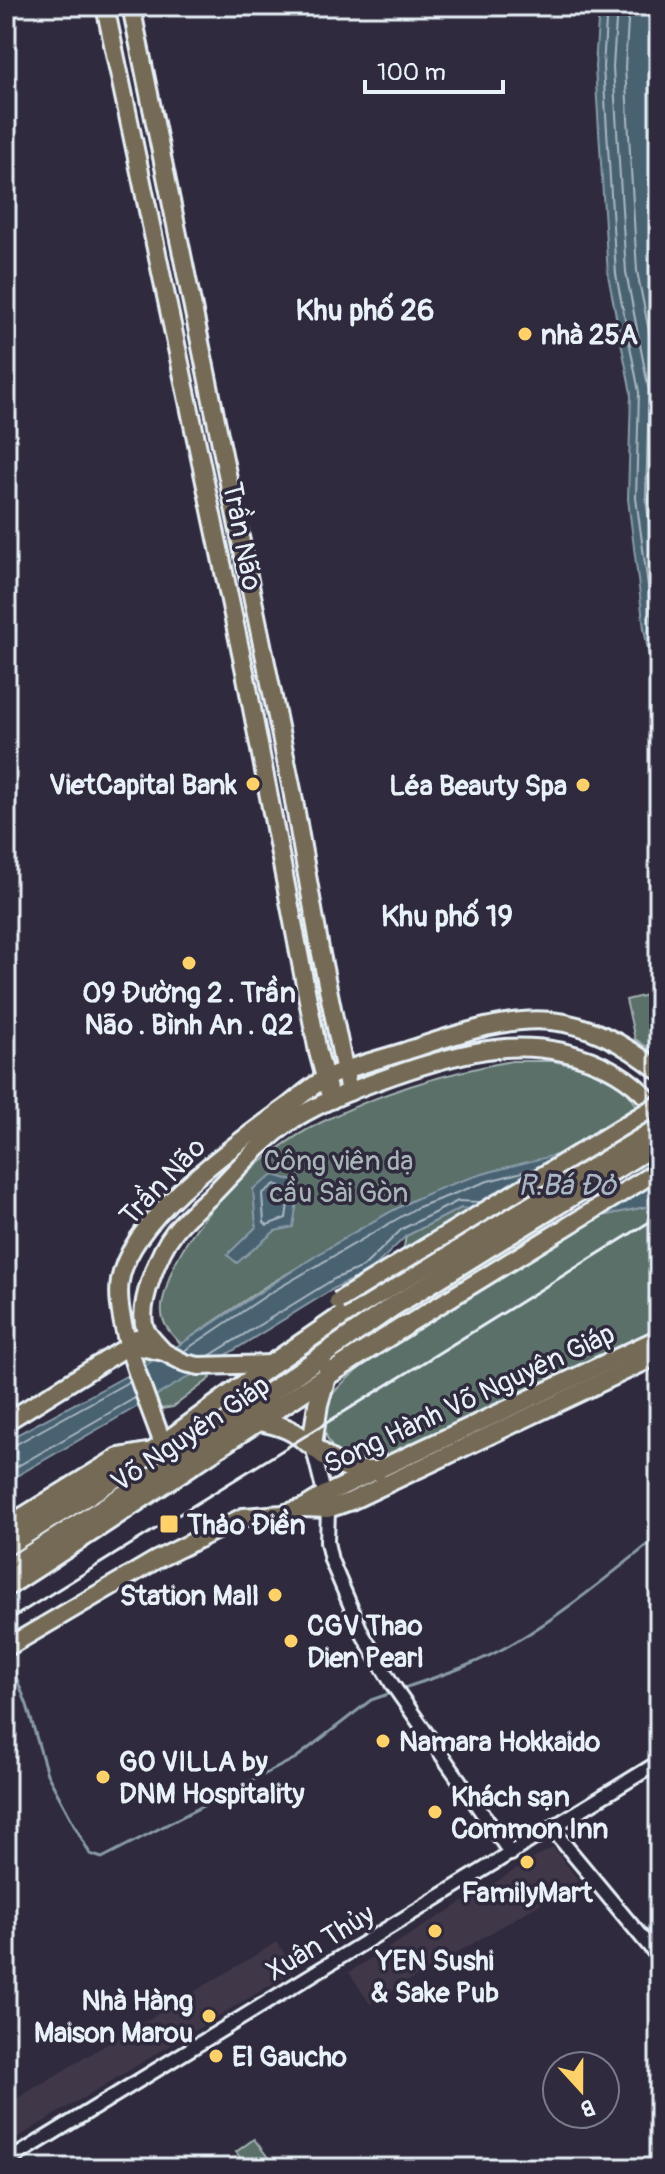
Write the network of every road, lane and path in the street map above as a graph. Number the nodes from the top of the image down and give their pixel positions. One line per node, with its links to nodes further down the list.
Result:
1 (105, 6): 4 (main road, Trần Não)
2 (131, 6): 3 (main road, Trần Não)
3 (147, 88): 4 (main road); 5 (main road, Trần Não)
4 (123, 92): 6 (main road, Trần Não)
5 (208, 386): 6 (main road); 7 (main road, Trần Não)
6 (187, 391): 9 (main road, Trần Não)
7 (344, 1071): 8 (main road, Trần Não); 9 (main road, Trần Não); 10 (main road, Trần Não)
8 (659, 1071)
9 (325, 1078): 11 (main road, Trần Não); 22 (main road, Trần Não)
10 (349, 1092): 11 (main road, Trần Não); 13 (main road, Trần Não)
11 (331, 1100): 20 (main road, Trần Não)
12 (659, 1104): 18 (main road, bridge)
13 (659, 1113)
14 (659, 1125): 18 (highway)
15 (659, 1142): 19 (highway)
16 (659, 1157): 19 (highway)
17 (659, 1170): 19 (main road)
18 (342, 1307): 25 (highway, Võ Nguyên Giáp)
19 (398, 1317): 26 (highway, Võ Nguyên Giáp); 27 (highway, Võ Nguyên Giáp)
20 (145, 1327): 22 (main road); 23 (main road)
21 (659, 1338): 32 (main road, Song Hành Võ Nguyên Giáp)
22 (130, 1345): 23 (main road); 29 (main road); 31 (main road, Trần Não)
23 (164, 1352): 25 (main road)
24 (659, 1355): 33 (main road, Song Hành Võ Nguyên Giáp)
25 (272, 1364): 31 (highway, Võ Nguyên Giáp)
26 (329, 1368): 27 (highway, Võ Nguyên Giáp); 28 (highway, Võ Nguyên Giáp); 30 (highway)
27 (237, 1415): 28 (highway); 36 (highway, Võ Nguyên Giáp)
28 (258, 1421): 30 (highway); 37 (highway, Võ Nguyên Giáp)
29 (6, 1422)
30 (312, 1445): 32 (highway); 33 (street)
31 (158, 1448): 34 (highway, Võ Nguyên Giáp); 35 (highway, Võ Nguyên Giáp)
32 (377, 1471): 33 (main road, Song Hành Võ Nguyên Giáp)
33 (326, 1502): 38 (main road, Song Hành Võ Nguyên Giáp); 41 (street)
34 (6, 1528)
35 (6, 1546)
36 (6, 1570)
37 (6, 1587)
38 (6, 1648)
39 (659, 1762): 40 (street, Xuân Thủy)
40 (552, 1829): 41 (street, Xuân Thủy); 42 (street)
41 (511, 1854): 43 (street, Xuân Thủy)
42 (659, 1958)
43 (6, 2162)

